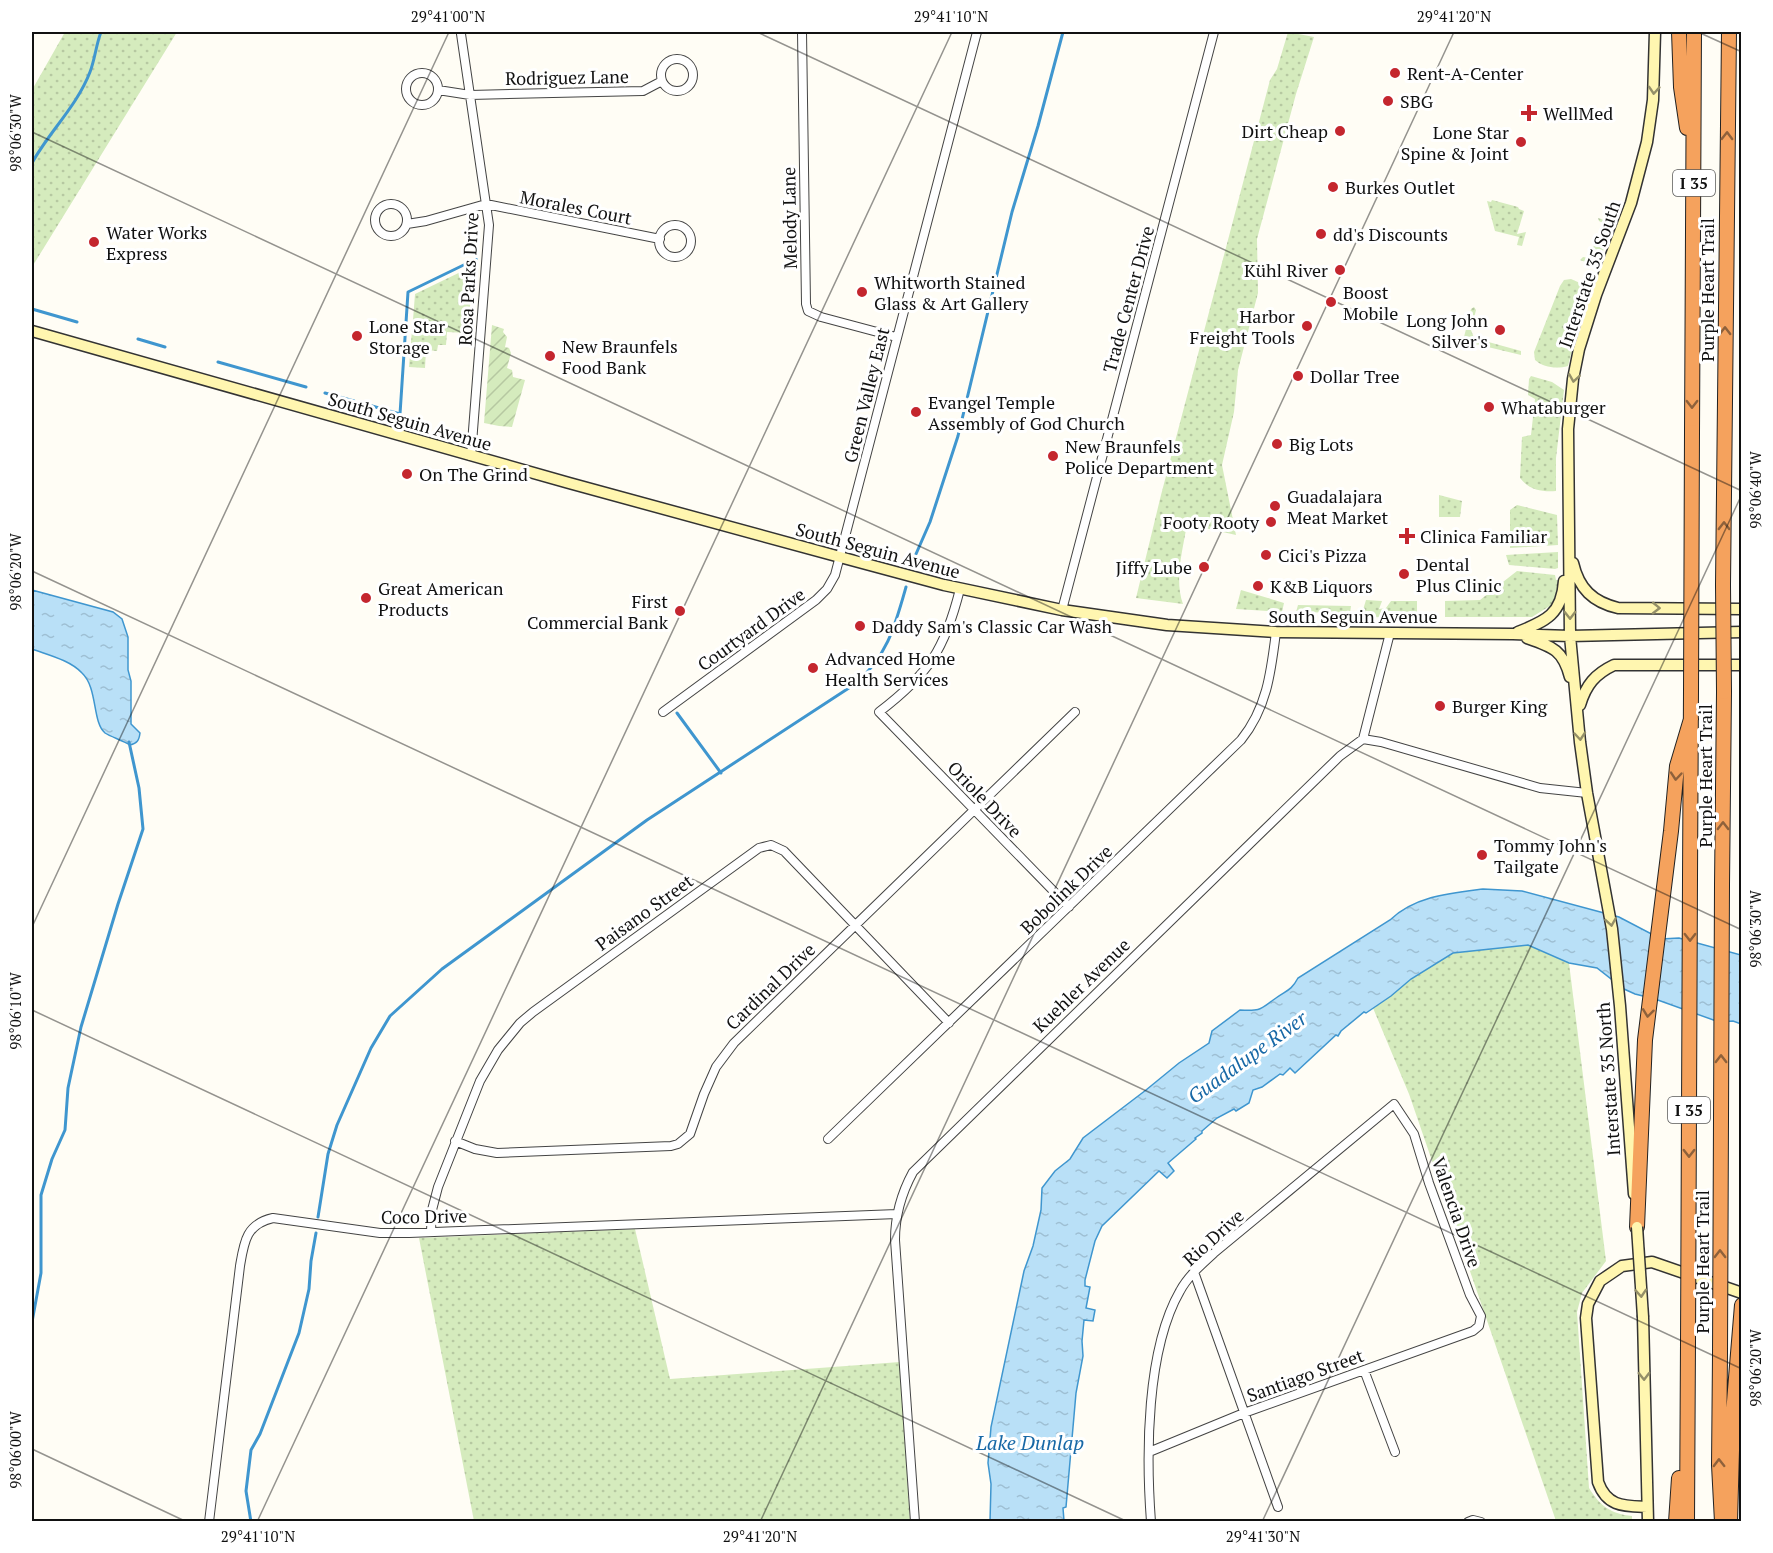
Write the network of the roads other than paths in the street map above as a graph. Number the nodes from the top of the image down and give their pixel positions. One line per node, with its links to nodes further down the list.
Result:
1 (802, 32): 17 (street, Melody Lane)
2 (977, 32): 17 (street, Green Valley East)
3 (1214, 32): 23 (street, Trade Center Drive)
4 (1655, 32): 19 (main road, Interstate 35 South, one-way to 19)
5 (1678, 32): 12 (highway)
6 (1694, 32): 12 (highway, I 35)
7 (1729, 32): 65 (highway, Purple Heart Trail / I 35, one-way to 7, bridge)
8 (461, 34): 11 (street, Rosa Parks Drive)
9 (663, 81): 9 (street); 11 (street, Rodriguez Lane)
10 (438, 90): 10 (street); 11 (street, Rodriguez Lane)
11 (470, 95): 13 (street, Rosa Parks Drive)
12 (1694, 171): 33 (highway, Purple Heart Trail / I 35, one-way to 33, bridge)
13 (486, 204): 14 (street); 15 (street, Morales Court); 18 (street, Rosa Parks Drive)
14 (407, 224): 14 (street)
15 (660, 239): 15 (street)
16 (32, 331): 18 (main road, South Seguin Avenue)
17 (896, 337): 20 (street, Green Valley East)
18 (471, 456): 20 (main road, South Seguin Avenue)
19 (1569, 548): 22 (main road, one-way to 22); 27 (main road); 28 (main road, Interstate 35 South, one-way to 28)
20 (840, 557): 21 (main road, South Seguin Avenue); 31 (street, Courtyard Drive)
21 (960, 589): 23 (main road, South Seguin Avenue); 36 (street, Oriole Drive)
22 (1742, 609)
23 (1062, 610): 24 (main road, South Seguin Avenue)
24 (1276, 632): 26 (main road, South Seguin Avenue); 37 (street, Bobolink Drive)
25 (1742, 632): 28 (main road, South Seguin Avenue)
26 (1390, 633): 27 (main road, South Seguin Avenue); 34 (street)
27 (1514, 634): 28 (main road, South Seguin Avenue); 30 (main road)
28 (1570, 636): 30 (main road, Interstate 35 North)
29 (1742, 665): 30 (main road)
30 (1578, 710): 35 (main road, Interstate 35 North, one-way to 35)
31 (663, 712)
32 (1075, 712): 36 (street, Cardinal Drive)
33 (1691, 719): 44 (highway, one-way to 44); 51 (highway, Purple Heart Trail / I 35, one-way to 51, bridge)
34 (1363, 739): 35 (street); 43 (street, Kuehler Avenue)
35 (1587, 793): 44 (main road, Interstate 35 North, one-way to 44)
36 (974, 810): 37 (street, Oriole Drive); 38 (street, Cardinal Drive)
37 (1069, 907): 39 (street, Bobolink Drive)
38 (855, 925): 39 (street, Paisano Street); 42 (street, Cardinal Drive); 42 (street, Paisano Street)
39 (949, 1023): 41 (street, Bobolink Drive)
40 (1394, 1104): 46 (street, Rio Drive); 49 (street, Valencia Drive)
41 (828, 1139)
42 (455, 1141): 45 (street, Paisano Street)
43 (897, 1214): 45 (street, Coco Drive); 58 (street, Kuehler Avenue)
44 (1637, 1227): 56 (main road, Interstate 35 North, one-way to 56, bridge)
45 (431, 1231): 57 (street, Coco Drive)
46 (1194, 1272): 52 (street); 53 (street, Rio Drive)
47 (1742, 1293): 56 (main road)
48 (1742, 1305): 66 (highway)
49 (1473, 1331): 50 (street, Santiago Street)
50 (1364, 1370): 52 (street, Santiago Street); 54 (street)
51 (1688, 1407): 63 (highway); 64 (highway, Purple Heart Trail / I 35)
52 (1244, 1413): 53 (street, Santiago Street); 55 (street)
53 (1149, 1452): 59 (street, Rio Drive)
54 (1395, 1452)
55 (1278, 1507)
56 (1647, 1507): 62 (main road, Interstate 35 North)
57 (209, 1521)
58 (915, 1521)
59 (1150, 1521)
60 (1468, 1521): 61 (street)
61 (1481, 1521)
62 (1648, 1521)
63 (1676, 1521)
64 (1687, 1521)
65 (1722, 1521)
66 (1731, 1521)

